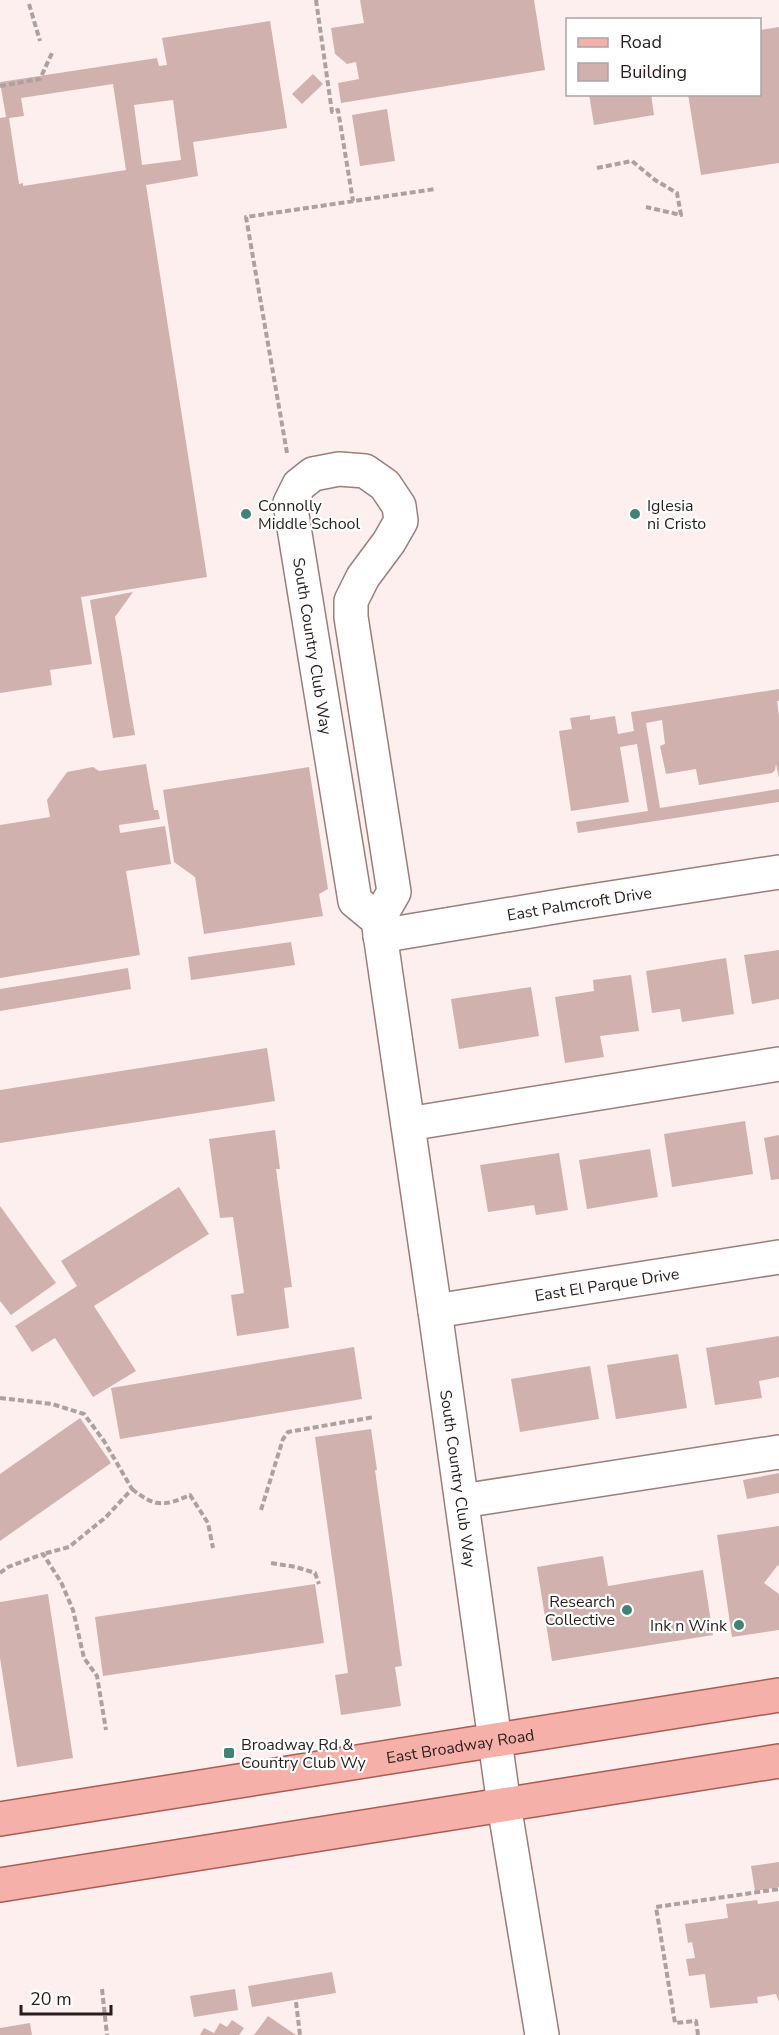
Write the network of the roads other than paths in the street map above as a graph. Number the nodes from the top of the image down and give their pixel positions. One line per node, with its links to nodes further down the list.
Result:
1 (779, 872): 2 (street, East Palmcroft Drive)
2 (379, 928): 2 (street, South Country Club Way); 4 (street, South Country Club Way)
3 (779, 1064): 4 (street)
4 (408, 1124): 6 (street, South Country Club Way)
5 (779, 1257): 6 (street, East El Parque Drive)
6 (435, 1311): 8 (street, South Country Club Way)
7 (779, 1452): 8 (street)
8 (462, 1501): 10 (street, South Country Club Way)
9 (779, 1695): 10 (main road, East Broadway Road)
10 (495, 1740): 12 (street, South Country Club Way); 13 (main road, East Broadway Road)
11 (779, 1761): 12 (main road)
12 (504, 1804): 14 (main road); 15 (street, South Country Club Way)
13 (0, 1819)
14 (0, 1885)
15 (542, 2035)

